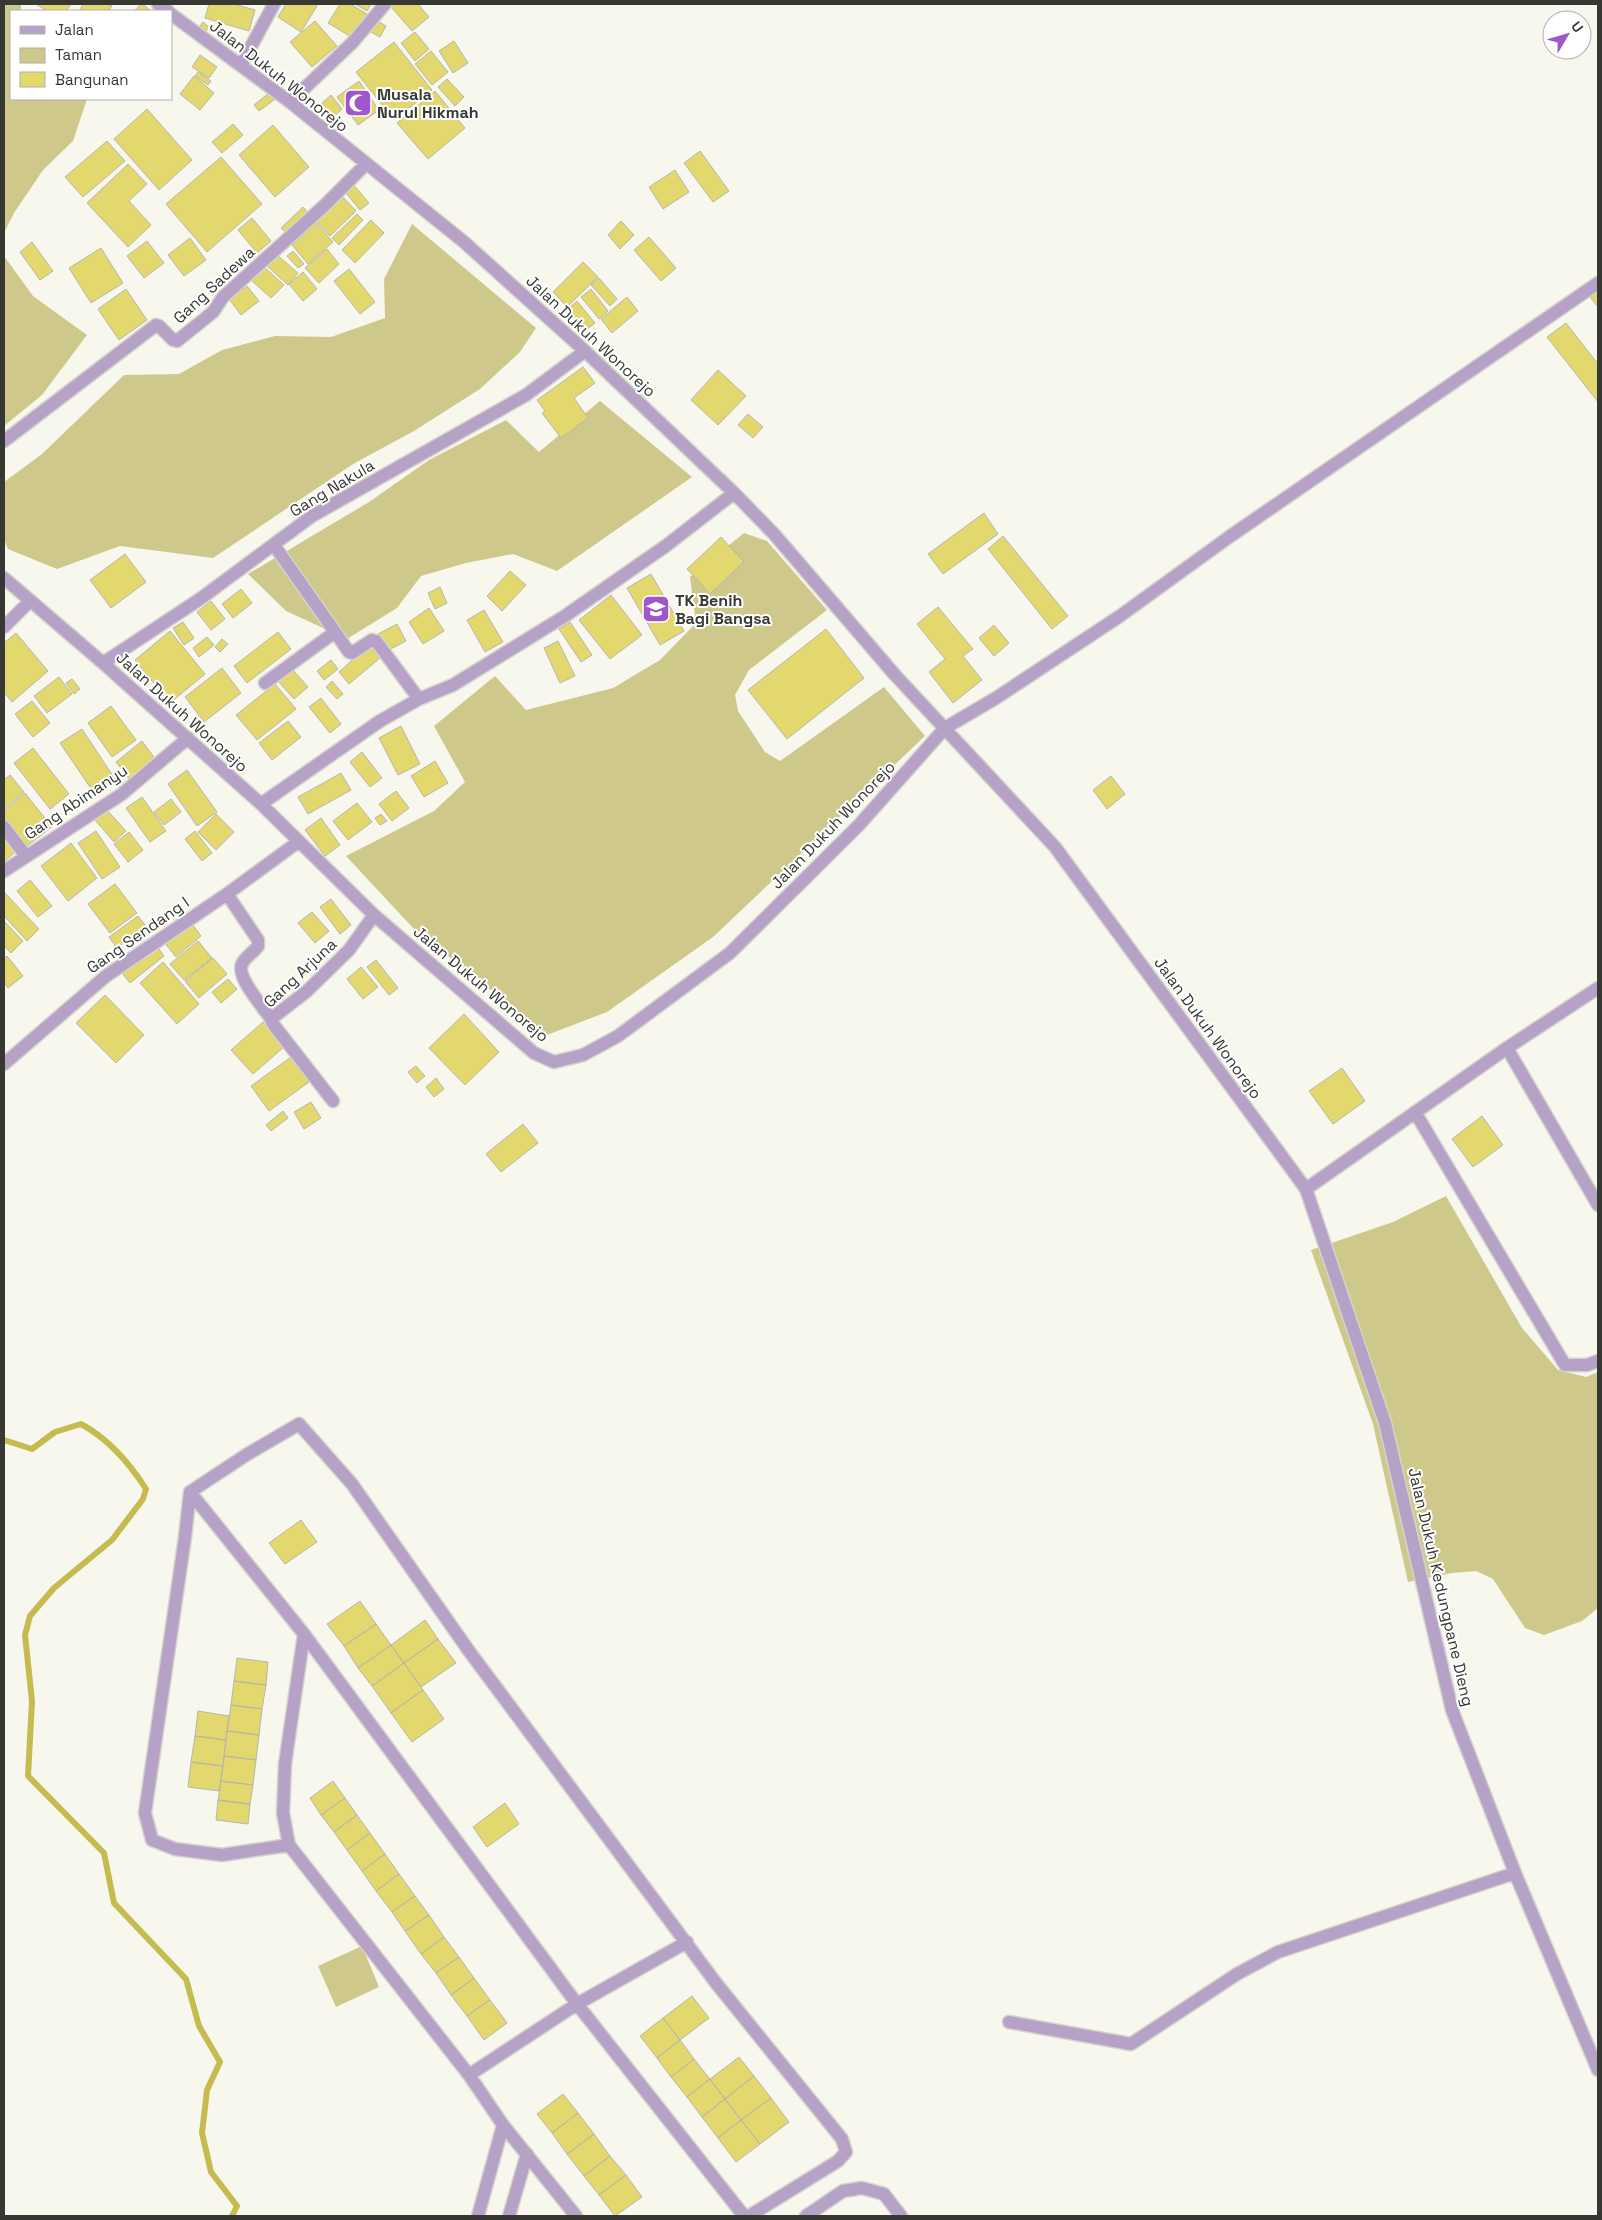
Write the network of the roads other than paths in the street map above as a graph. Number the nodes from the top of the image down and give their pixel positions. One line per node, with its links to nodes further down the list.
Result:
1 (274, 4): 4 (street)
2 (385, 4): 5 (street)
3 (172, 15): 4 (street, Jalan Dukuh Wonorejo)
4 (241, 66): 5 (street, Jalan Dukuh Wonorejo)
5 (290, 102): 6 (street, Jalan Dukuh Wonorejo)
6 (366, 164): 8 (street, Jalan Dukuh Wonorejo); 9 (street, Gang Sadewa)
7 (1598, 283): 19 (street)
8 (585, 351): 10 (street, Jalan Dukuh Wonorejo); 11 (street, Gang Nakula)
9 (4, 441)
10 (734, 493): 18 (street); 19 (street, Jalan Dukuh Wonorejo)
11 (274, 545): 15 (street); 16 (street, Gang Nakula)
12 (4, 578): 13 (street, Jalan Dukuh Wonorejo)
13 (30, 601): 14 (street); 16 (street, Jalan Dukuh Wonorejo)
14 (4, 627)
15 (334, 632): 17 (street); 18 (street)
16 (103, 663): 20 (street, Jalan Dukuh Wonorejo)
17 (265, 683)
18 (419, 699): 21 (street)
19 (946, 728): 27 (street, Jalan Dukuh Wonorejo); 34 (street, Jalan Dukuh Wonorejo)
20 (188, 738): 21 (street, Jalan Dukuh Wonorejo); 24 (street, Gang Abimanyu)
21 (261, 804): 23 (street, Jalan Dukuh Wonorejo)
22 (4, 827): 24 (street)
23 (298, 842): 26 (street, Gang Sendang I); 27 (street, Jalan Dukuh Wonorejo)
24 (26, 856): 25 (street, Gang Abimanyu)
25 (4, 871)
26 (227, 894): 29 (street); 31 (street, Gang Sendang I)
27 (374, 915): 29 (street, Gang Arjuna)
28 (1597, 992): 30 (street)
29 (271, 1019): 32 (street, Gang Arjuna)
30 (1507, 1048): 33 (street); 35 (street)
31 (4, 1064)
32 (333, 1101)
33 (1415, 1112): 34 (street); 36 (street)
34 (1306, 1189): 40 (street, Jalan Dukuh Kedungpane Dieng)
35 (1598, 1206)
36 (1598, 1361)
37 (190, 1492): 38 (street); 39 (street); 41 (street)
38 (304, 1634): 39 (street); 42 (street)
39 (289, 1845): 45 (street)
40 (1515, 1873): 43 (street); 44 (street, Jalan Dukuh Kedungpane Dieng)
41 (687, 1942): 42 (street); 52 (street)
42 (576, 2004): 45 (street); 51 (street)
43 (1009, 2022)
44 (1598, 2070)
45 (469, 2075): 46 (street)
46 (503, 2125): 47 (street); 48 (street)
47 (527, 2154): 49 (street); 50 (street)
48 (478, 2216)
49 (509, 2216)
50 (576, 2216)
51 (744, 2216)
52 (749, 2216)
53 (806, 2216): 54 (street)
54 (901, 2216)

